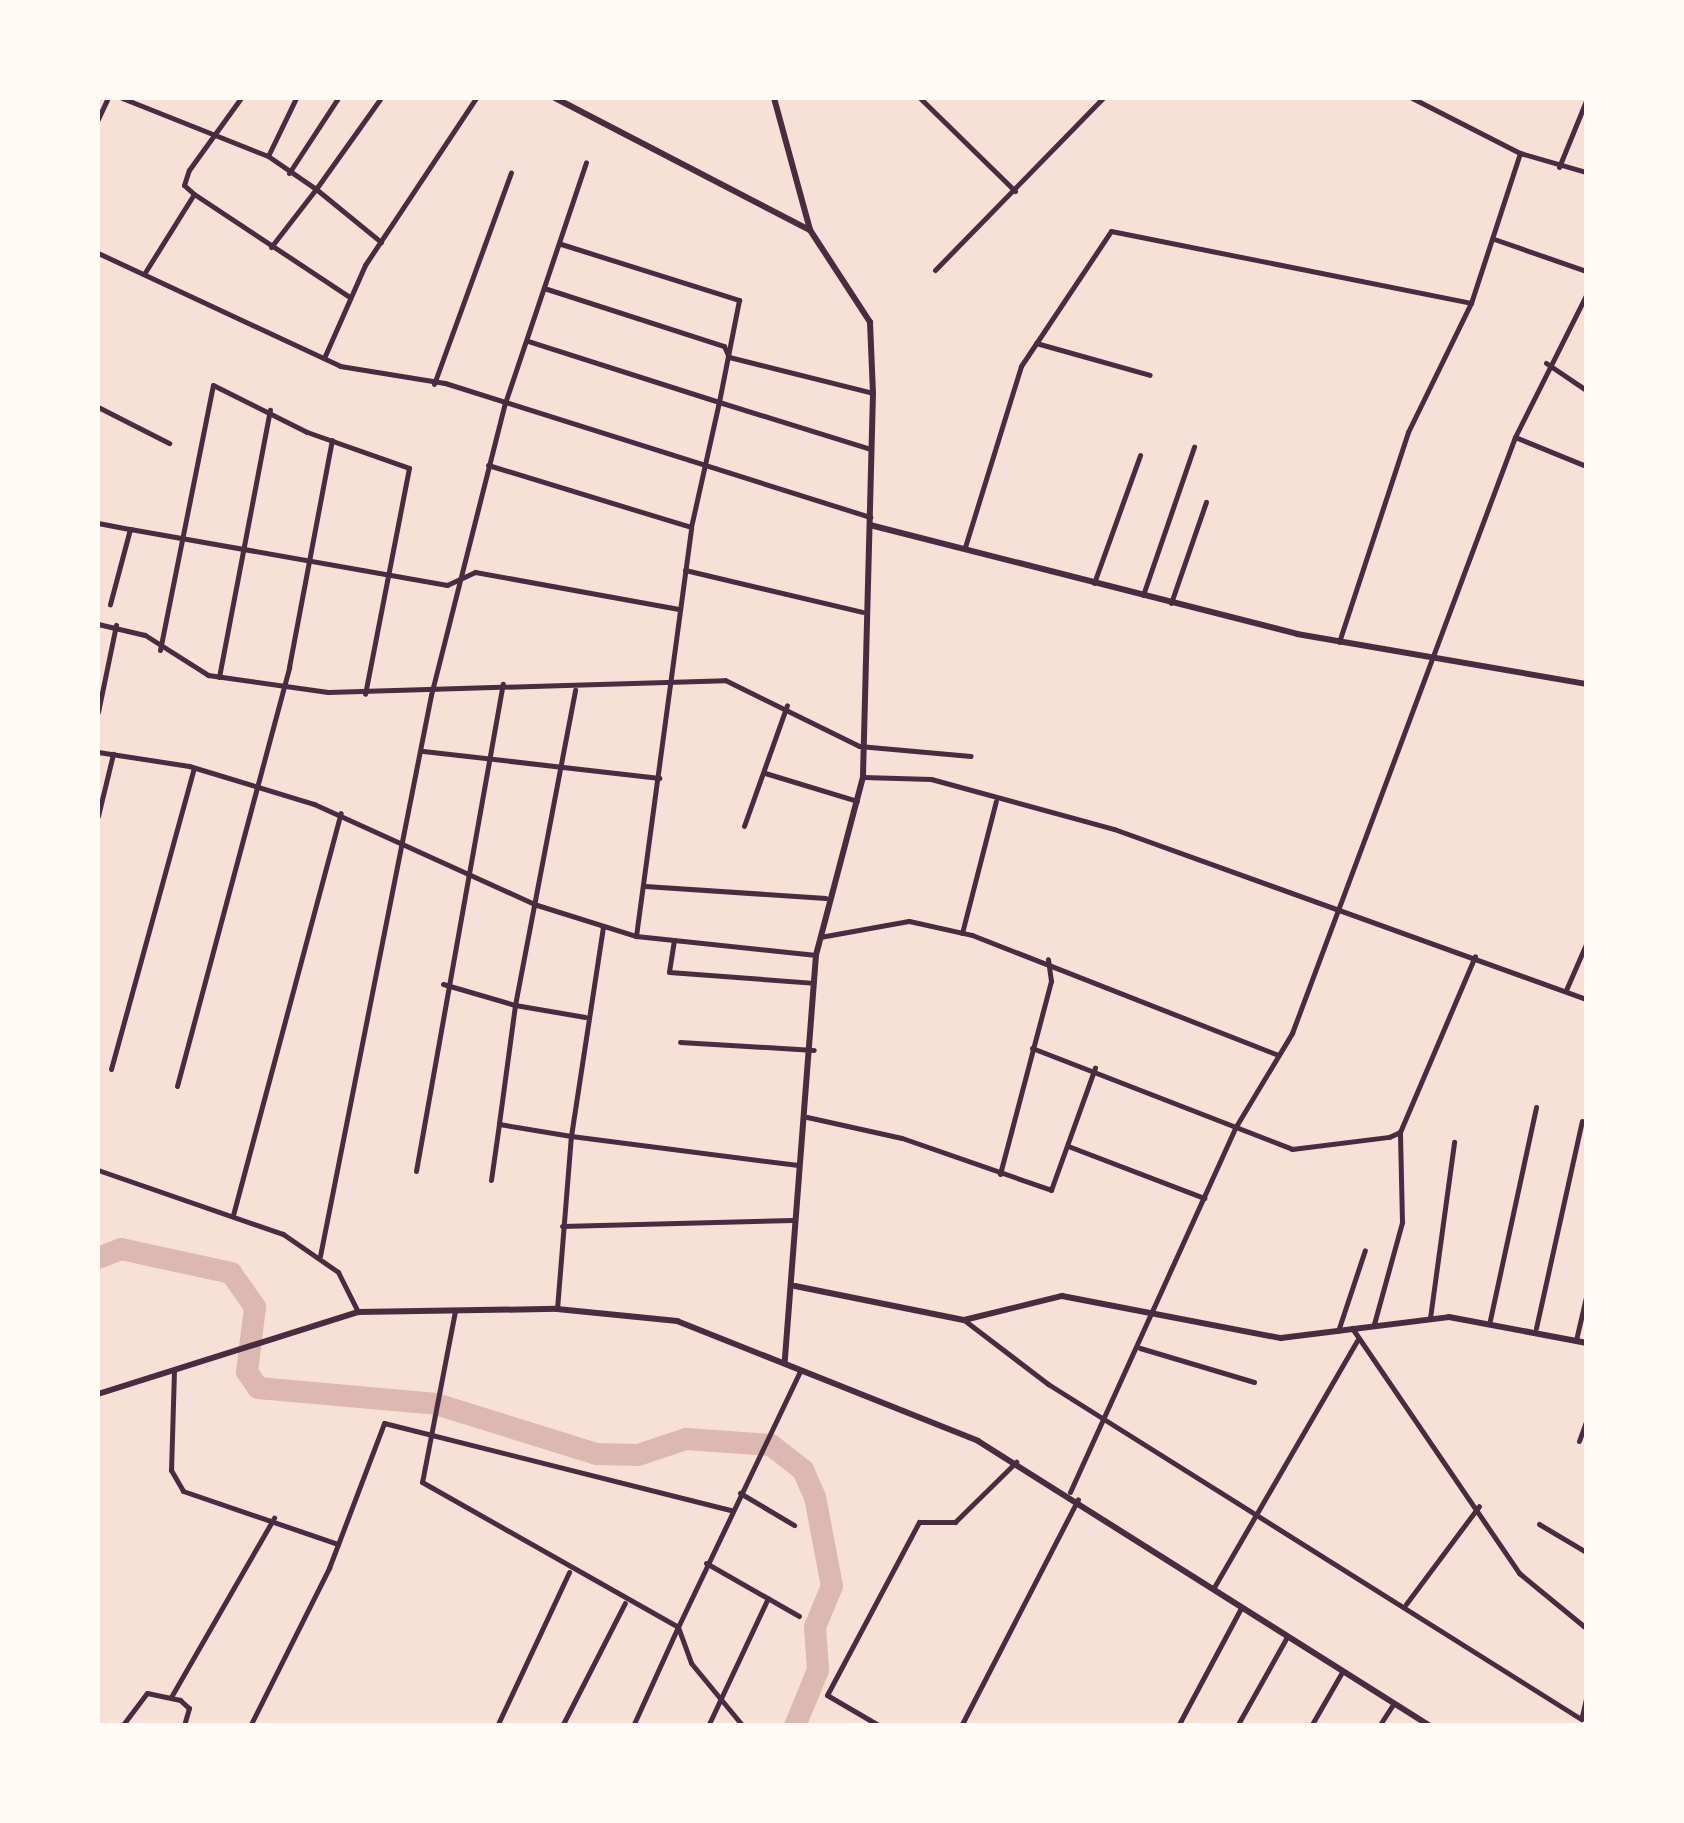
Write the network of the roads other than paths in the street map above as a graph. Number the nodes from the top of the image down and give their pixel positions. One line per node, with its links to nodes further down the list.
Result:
1 (108, 98): 14 (street)
2 (122, 98): 15 (street)
3 (241, 98): 15 (street)
4 (296, 98): 17 (street)
5 (338, 98): 22 (street)
6 (381, 98): 23 (street)
7 (476, 98): 28 (street)
8 (774, 98): 26 (street)
9 (920, 98): 24 (street)
10 (1103, 98): 24 (street)
11 (1412, 98): 16 (street)
12 (558, 99): 26 (street)
13 (1586, 101): 19 (street)
14 (98, 119)
15 (217, 135): 17 (street); 25 (street)
16 (1520, 154): 19 (street); 27 (street)
17 (268, 156): 22 (street)
18 (586, 162): 29 (street)
19 (1558, 168): 21 (street)
20 (511, 172): 45 (street)
21 (1586, 172)
22 (289, 173): 23 (street)
23 (316, 189): 28 (street); 30 (street)
24 (1015, 192): 32 (street)
25 (194, 194): 30 (street); 34 (street)
26 (810, 230): 47 (street)
27 (1494, 238): 33 (street); 38 (street)
28 (380, 242): 36 (street)
29 (561, 244): 35 (street); 41 (street)
30 (270, 248): 36 (street)
31 (98, 253): 34 (street)
32 (935, 270)
33 (1586, 271)
34 (144, 274): 42 (street)
35 (547, 289): 39 (street); 41 (street)
36 (348, 296): 42 (street)
37 (1586, 296): 43 (street)
38 (1471, 302): 40 (street); 81 (street)
39 (528, 341): 48 (street); 49 (street)
40 (1036, 343): 44 (street); 67 (street)
41 (729, 357): 47 (street); 48 (street)
42 (324, 358): 45 (street)
43 (1546, 363): 46 (street); 52 (street)
44 (1150, 375)
45 (434, 384): 49 (street)
46 (1586, 390)
47 (873, 393): 56 (street)
48 (719, 402): 56 (street); 59 (street)
49 (504, 403): 58 (street); 59 (street)
50 (98, 408): 54 (street)
51 (270, 410): 53 (street); 66 (street); 68 (street)
52 (1516, 437): 60 (street); 83 (street)
53 (332, 440): 69 (street); 71 (street)
54 (169, 442)
55 (1194, 447): 74 (street)
56 (872, 449): 62 (street)
57 (1140, 455): 72 (street)
58 (488, 464): 64 (street); 73 (street)
59 (704, 464): 62 (street); 64 (street)
60 (1586, 466)
61 (1206, 502): 75 (street)
62 (870, 521): 67 (street); 78 (street)
63 (98, 523): 65 (street)
64 (691, 527): 70 (street)
65 (130, 529): 66 (street); 76 (street)
66 (180, 543): 68 (street); 82 (street)
67 (965, 547): 72 (street)
68 (241, 554): 69 (street); 84 (street)
69 (310, 562): 71 (street); 88 (street)
70 (684, 570): 77 (street); 78 (street)
71 (388, 575): 73 (street); 90 (street)
72 (1094, 582): 74 (street)
73 (458, 587): 77 (street); 91 (street)
74 (1142, 596): 75 (street)
75 (1172, 603): 81 (street)
76 (110, 604)
77 (679, 609): 85 (street)
78 (862, 612): 94 (street)
79 (98, 624): 80 (street)
80 (116, 625): 82 (street); 93 (street)
81 (1339, 642): 83 (street)
82 (160, 650): 84 (street)
83 (1430, 658): 87 (street); 115 (street)
84 (219, 677): 88 (street)
85 (670, 677): 89 (street); 92 (street); 104 (street)
86 (503, 684): 89 (street); 91 (street); 99 (street)
87 (1586, 684)
88 (284, 686): 90 (street); 105 (street)
89 (575, 690): 100 (street)
90 (365, 694): 91 (street)
91 (431, 694): 95 (street)
92 (787, 705): 94 (street); 102 (street)
93 (98, 712)
94 (859, 746): 98 (street); 103 (street)
95 (423, 751): 99 (street); 111 (street)
96 (98, 752): 97 (street)
97 (113, 754): 101 (street); 109 (street)
98 (971, 756)
99 (493, 758): 100 (street); 112 (street)
100 (560, 766): 104 (street); 116 (street)
101 (194, 768): 105 (street); 137 (street)
102 (765, 773): 106 (street); 110 (street)
103 (863, 777): 106 (street); 107 (street)
104 (660, 778): 113 (street)
105 (258, 785): 108 (street); 138 (street)
106 (857, 801): 114 (street)
107 (996, 801): 115 (street); 118 (street)
108 (341, 813): 111 (street); 154 (street)
109 (98, 816)
110 (744, 826)
111 (406, 844): 112 (street); 158 (street)
112 (472, 873): 116 (street); 126 (street)
113 (645, 886): 114 (street); 119 (street)
114 (826, 898): 120 (street)
115 (1338, 904): 124 (street); 135 (street)
116 (537, 905): 117 (street); 130 (street)
117 (603, 926): 119 (street); 131 (street)
118 (962, 933): 120 (street); 125 (street)
119 (636, 936): 121 (street)
120 (820, 937): 123 (street)
121 (674, 940): 123 (street); 127 (street)
122 (1586, 944): 128 (street)
123 (816, 955): 127 (street)
124 (1475, 956): 128 (street); 144 (street)
125 (1047, 958): 133 (street); 135 (street)
126 (443, 984): 130 (street); 150 (street)
127 (816, 984): 134 (street)
128 (1566, 990): 129 (street)
129 (1586, 999)
130 (515, 1006): 131 (street); 142 (street)
131 (585, 1017): 145 (street)
132 (680, 1042): 134 (street)
133 (1032, 1048): 136 (street); 151 (street)
134 (814, 1050): 140 (street)
135 (1278, 1055): 143 (street)
136 (1095, 1068): 143 (street); 147 (street)
137 (110, 1069)
138 (177, 1086)
139 (1536, 1107): 167 (street)
140 (807, 1117): 148 (street); 151 (street)
141 (1582, 1121): 170 (street)
142 (499, 1124): 145 (street); 152 (street)
143 (1235, 1128): 144 (street); 153 (street)
144 (1400, 1132): 168 (street)
145 (571, 1136): 148 (street); 156 (street)
146 (1454, 1142): 165 (street)
147 (1068, 1146): 151 (street); 153 (street)
148 (798, 1165): 155 (street)
149 (98, 1170): 154 (street)
150 (416, 1171)
151 (1000, 1174)
152 (491, 1180)
153 (1204, 1198): 163 (street)
154 (232, 1216): 158 (street)
155 (793, 1220): 156 (street); 159 (street)
156 (562, 1226): 161 (street)
157 (1365, 1250): 171 (street)
158 (320, 1256): 164 (street)
159 (795, 1286): 166 (street); 176 (street)
160 (1586, 1297): 172 (street)
161 (557, 1309): 162 (street); 176 (street)
162 (455, 1311): 164 (street); 183 (street)
163 (1157, 1311): 166 (street); 171 (street); 175 (street)
164 (358, 1312): 178 (street)
165 (1430, 1318): 167 (street); 168 (street)
166 (964, 1320): 181 (street)
167 (1490, 1320): 170 (street)
168 (1374, 1324): 169 (street)
169 (1352, 1328): 171 (street); 173 (street)
170 (1536, 1328): 172 (street)
171 (1338, 1331)
172 (1576, 1340): 174 (street)
173 (1357, 1342): 189 (street); 191 (street)
174 (1586, 1343)
175 (1140, 1348): 179 (street); 181 (street)
176 (785, 1361): 177 (street)
177 (801, 1368): 185 (street); 187 (street)
178 (174, 1370): 180 (street); 192 (street)
179 (1254, 1382)
180 (98, 1394)
181 (1108, 1418): 186 (street); 191 (street)
182 (1586, 1422): 184 (street)
183 (434, 1437): 190 (street); 195 (street); 198 (street)
184 (1579, 1440)
185 (1016, 1462): 186 (street); 222 (street)
186 (1070, 1492): 188 (street)
187 (740, 1493): 190 (street); 194 (street)
188 (1078, 1498): 199 (street); 223 (street)
189 (1478, 1506): 202 (street); 206 (street)
190 (731, 1510): 197 (street)
191 (1255, 1514): 199 (street); 202 (street)
192 (274, 1518): 195 (street); 209 (street)
193 (1539, 1524): 196 (street)
194 (794, 1525)
195 (338, 1544): 216 (street)
196 (1586, 1552)
197 (706, 1563): 200 (street); 205 (street)
198 (570, 1572): 201 (street); 217 (street)
199 (1213, 1588): 203 (street)
200 (768, 1598): 204 (street); 211 (street)
201 (625, 1603): 205 (street); 218 (street)
202 (1406, 1604): 213 (street)
203 (1241, 1608): 207 (street); 224 (street)
204 (798, 1616)
205 (678, 1627): 211 (street); 219 (street)
206 (1586, 1628)
207 (1287, 1637): 208 (street); 225 (street)
208 (1344, 1669): 212 (street); 226 (street)
209 (170, 1697): 214 (street); 215 (street)
210 (1586, 1699): 213 (street)
211 (720, 1702): 220 (street); 221 (street)
212 (1394, 1703): 227 (street); 228 (street)
213 (1582, 1723)
214 (122, 1726)
215 (184, 1726)
216 (250, 1726)
217 (496, 1726)
218 (562, 1726)
219 (633, 1726)
220 (708, 1726)
221 (743, 1726)
222 (880, 1726)
223 (961, 1726)
224 (1178, 1726)
225 (1237, 1726)
226 (1311, 1726)
227 (1379, 1726)
228 (1430, 1726)

